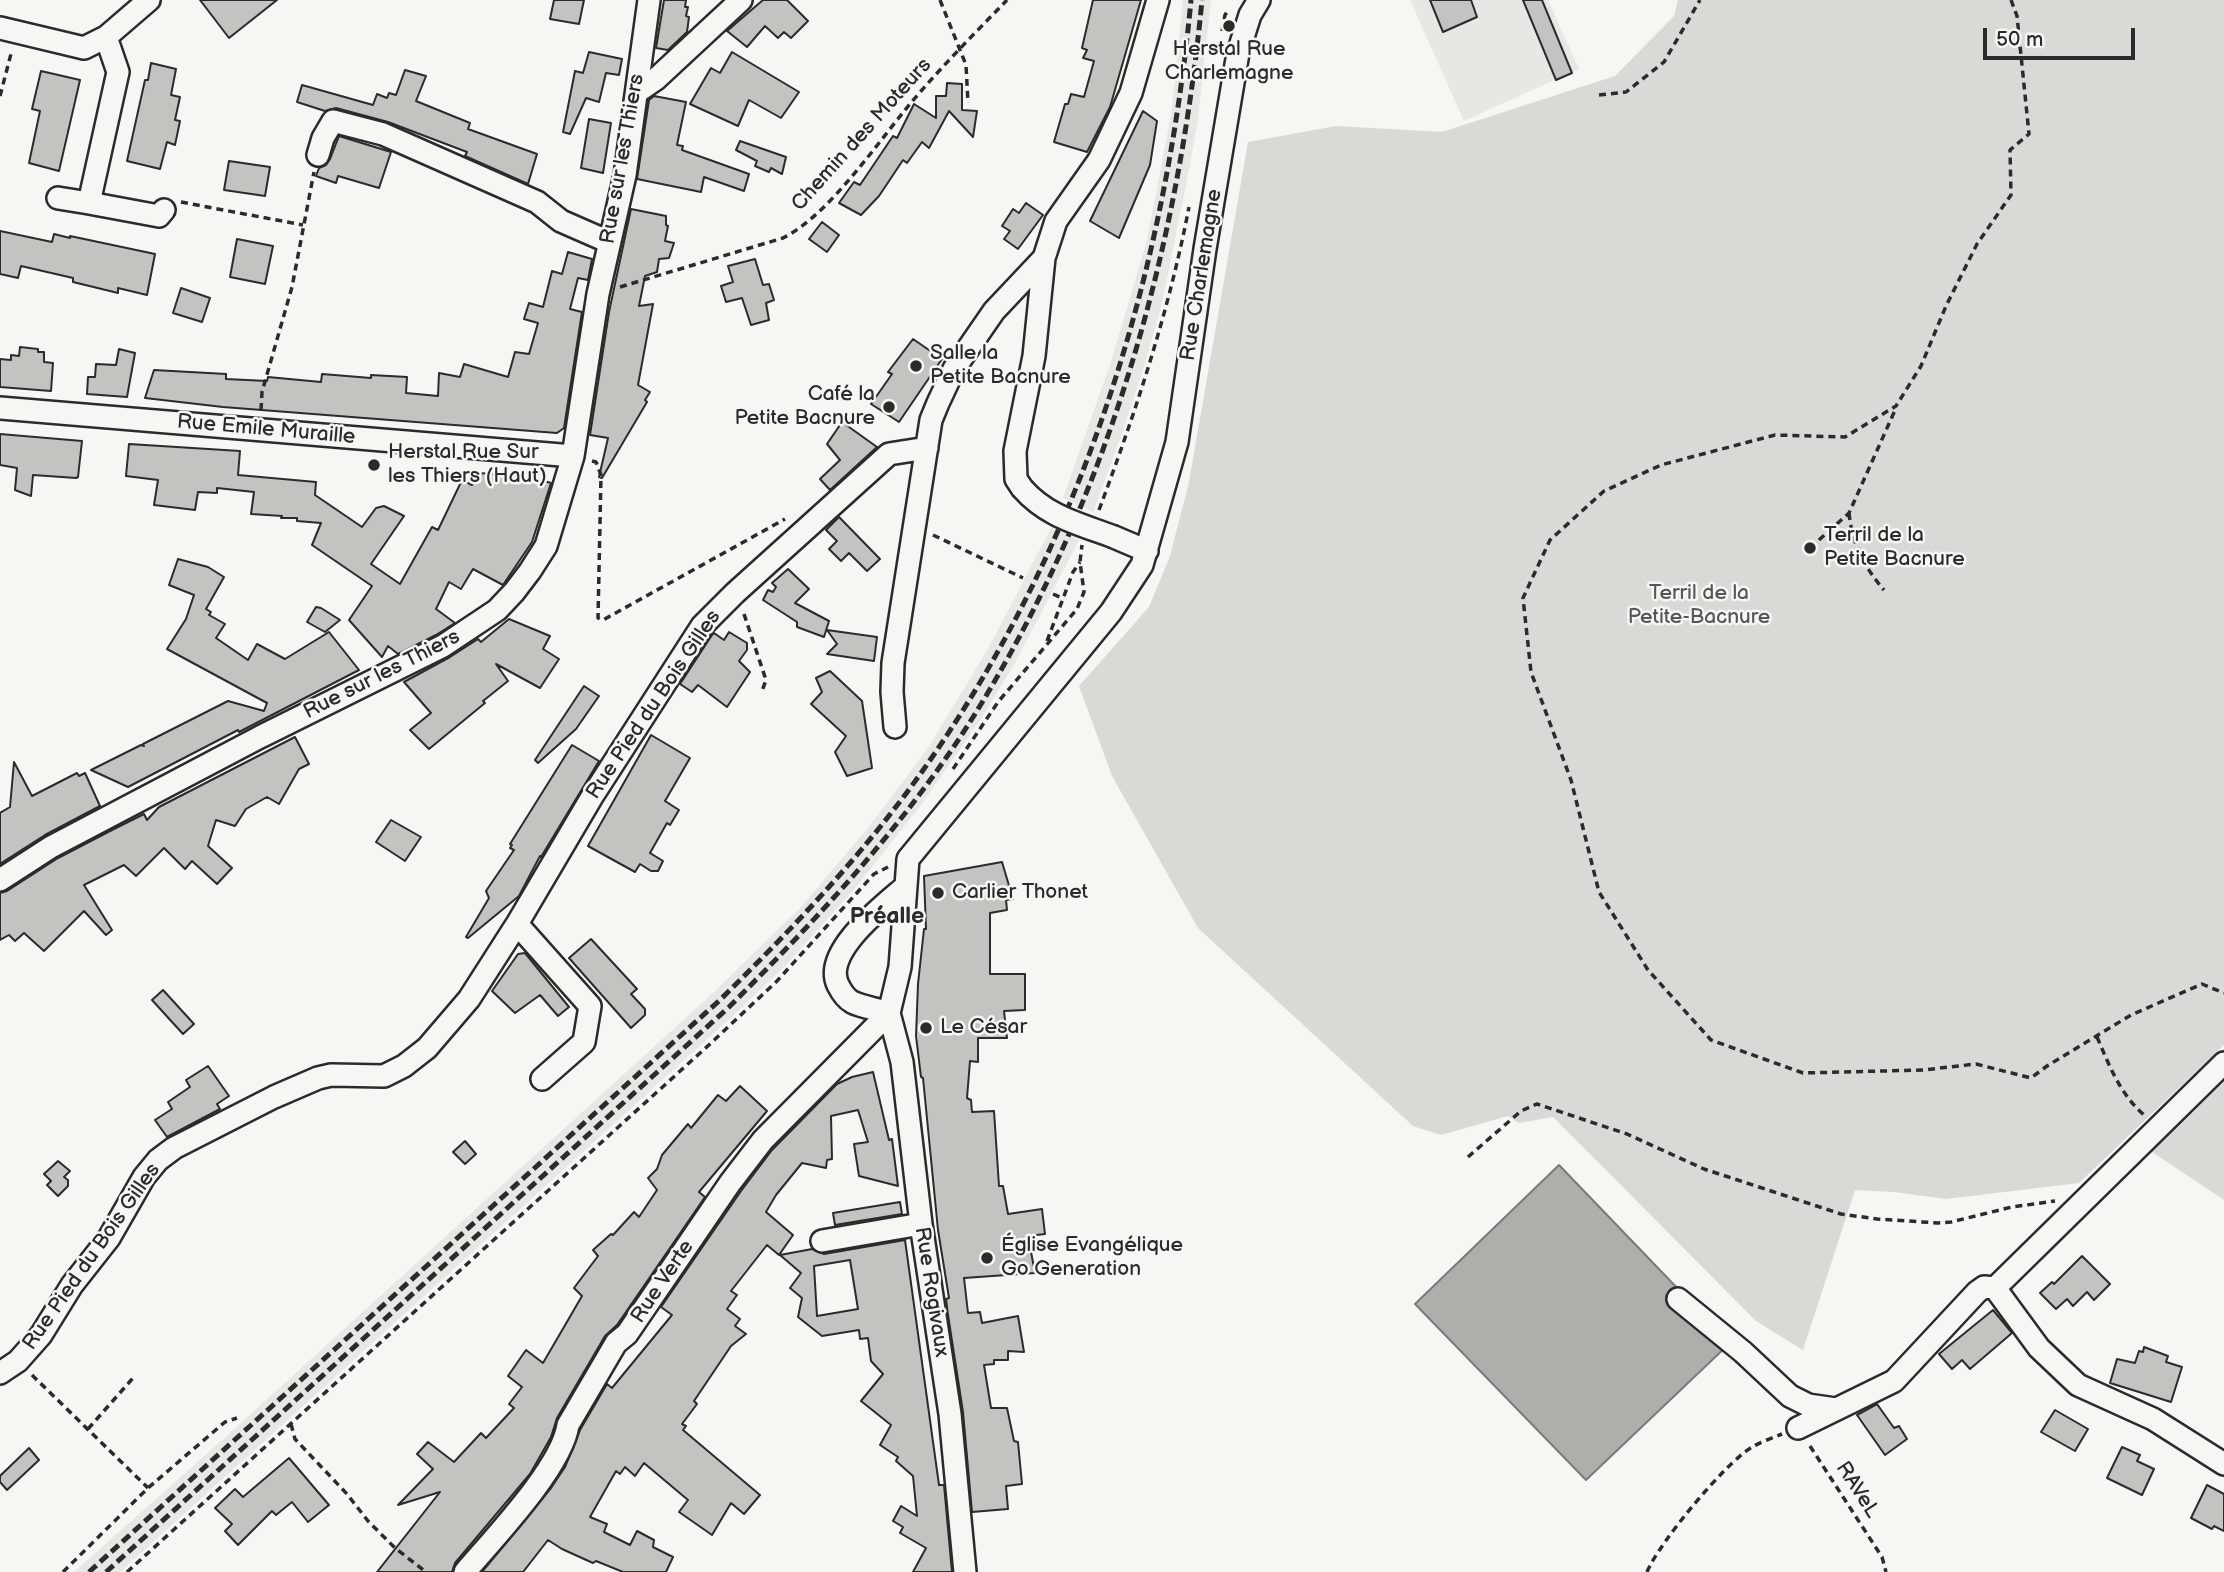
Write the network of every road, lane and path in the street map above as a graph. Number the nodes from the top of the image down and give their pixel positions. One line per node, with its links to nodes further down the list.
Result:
1 (149, 0): 12 (street)
2 (649, 0): 15 (street, Rue sur les Thiers)
3 (741, 0): 15 (street)
4 (940, 0): 14 (path)
5 (1007, 0): 14 (path, Chemin des Moteurs)
6 (1158, 0): 26 (street)
7 (1259, 0): 39 (street, Rue Charlemagne)
8 (1700, 0): 16 (path)
9 (2011, 0): 28 (path)
10 (1225, 15): 13 (path)
11 (8, 30): 12 (street); 17 (path)
12 (106, 37): 22 (street)
13 (1219, 41)
14 (961, 50): 18 (path); 27 (path, Chemin des Moteurs)
15 (637, 92): 25 (street, Rue sur les Thiers)
16 (1600, 95)
17 (0, 96)
18 (968, 103)
19 (318, 155): 24 (path); 25 (street)
20 (1191, 197): 33 (path)
21 (58, 198): 22 (street)
22 (89, 202): 23 (street)
23 (164, 210): 24 (path)
24 (303, 225): 30 (path)
25 (609, 242): 27 (street, Rue sur les Thiers)
26 (1044, 258): 31 (street); 39 (street, bridge)
27 (598, 294): 32 (street, Rue sur les Thiers)
28 (1896, 406): 34 (path); 55 (path)
29 (0, 408): 30 (street, Rue Emile Muraille)
30 (261, 429): 32 (street, Rue Emile Muraille)
31 (927, 448): 36 (street); 43 (street, Rue Pied du Bois Gilles)
32 (573, 456): 35 (path); 51 (street, Rue sur les Thiers)
33 (1099, 510)
34 (1849, 513): 38 (path); 42 (path)
35 (786, 518)
36 (914, 527): 41 (path); 48 (street)
37 (1082, 545): 40 (path)
38 (1810, 548)
39 (1147, 551): 49 (street, Rue Charlemagne)
40 (1080, 562): 45 (path); 46 (path)
41 (1023, 578)
42 (1884, 590)
43 (735, 593): 47 (path); 52 (street, Rue Pied du Bois Gilles)
44 (1053, 594): 45 (path)
45 (1064, 600): 46 (path)
46 (1046, 643): 49 (path)
47 (762, 691)
48 (895, 727)
49 (954, 801): 50 (street, Rue Charlemagne)
50 (906, 877): 54 (street); 54 (street); 71 (path)
51 (0, 880)
52 (517, 924): 59 (street); 67 (street, Rue Pied du Bois Gilles)
53 (2224, 993): 55 (path)
54 (889, 1013): 56 (street, Rue Verte); 57 (street, Rue Rogivaux)
55 (2097, 1037): 60 (path)
56 (858, 1045): 57 (street); 79 (street, Rue Verte)
57 (899, 1048): 63 (street, Rue Rogivaux)
58 (2224, 1063): 60 (street)
59 (542, 1079)
60 (2158, 1128): 62 (street)
61 (1468, 1157): 62 (path)
62 (2085, 1200): 65 (street)
63 (921, 1224): 64 (street); 80 (street, Rue Rogivaux)
64 (822, 1241)
65 (1995, 1288): 69 (street); 74 (street)
66 (1678, 1299): 69 (street)
67 (9, 1367): 73 (path)
68 (134, 1378): 73 (path)
69 (1836, 1409): 72 (street)
70 (237, 1418): 75 (path)
71 (290, 1424): 77 (path); 78 (path)
72 (1798, 1427): 81 (path); 82 (path, RAVeL)
73 (88, 1429): 75 (path)
74 (2224, 1464)
75 (148, 1488): 76 (path)
76 (63, 1572)
77 (127, 1572)
78 (426, 1572)
79 (465, 1572)
80 (965, 1572)
81 (1647, 1572)
82 (1886, 1572)

